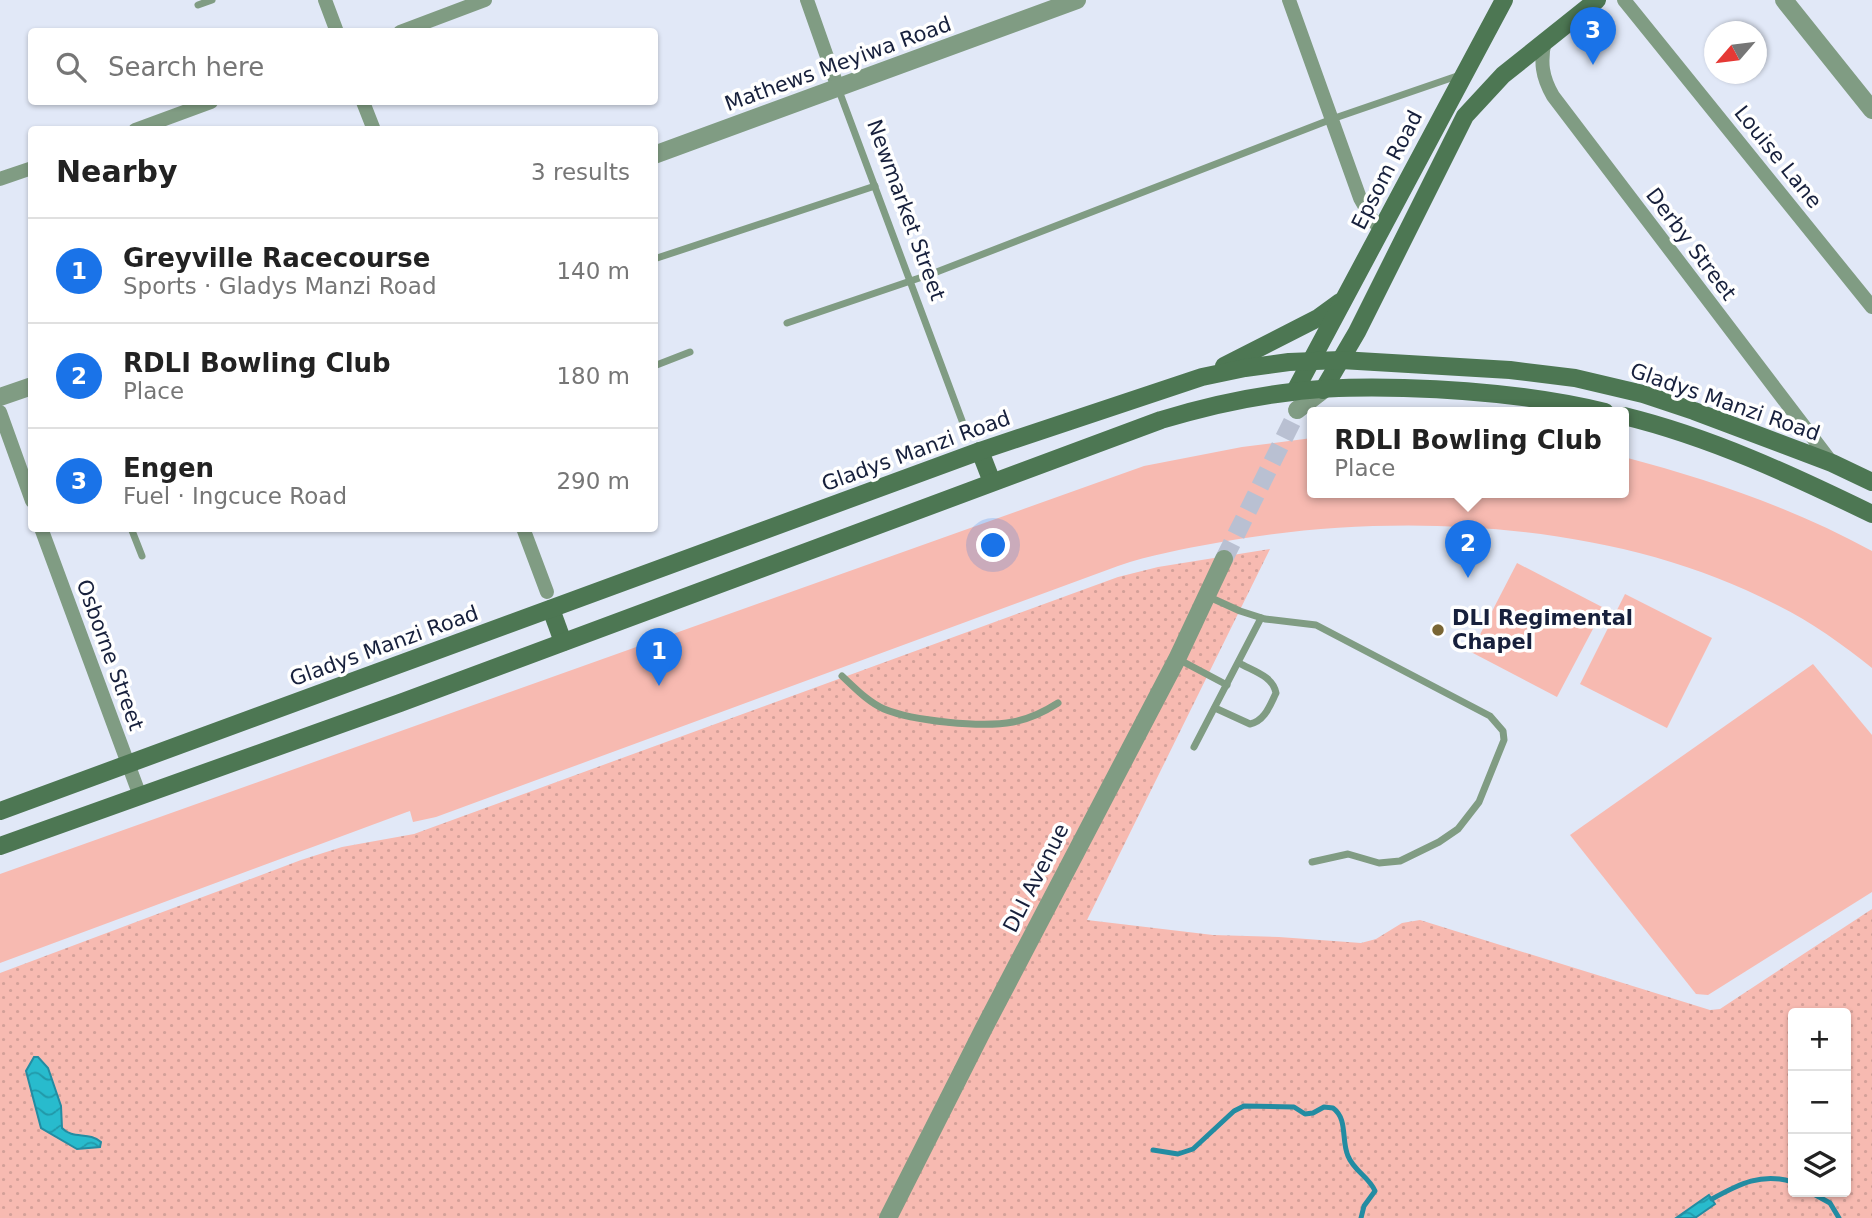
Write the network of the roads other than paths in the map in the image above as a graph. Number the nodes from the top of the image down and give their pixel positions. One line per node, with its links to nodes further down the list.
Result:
1 (212, 0): 11 (lane)
2 (325, 0): 12 (street)
3 (485, 0): 13 (street)
4 (807, 0): 16 (street, Newmarket Street)
5 (1077, 0): 16 (street, Mathews Meyiwa Road)
6 (1289, 0): 20 (street)
7 (1504, 0): 15 (main road, Epsom Road)
8 (1597, 0): 14 (main road)
9 (1624, 0): 31 (street, Louise Lane)
10 (1784, 0): 19 (street)
11 (198, 5)
12 (336, 28)
13 (411, 28)
14 (1545, 40): 34 (main road); 47 (street, Derby Street)
15 (1463, 73): 20 (lane); 27 (main road, Epsom Road)
16 (838, 88): 23 (street, Mathews Meyiwa Road); 26 (lane, Newmarket Street)
17 (203, 105): 21 (street)
18 (364, 105): 22 (street)
19 (1872, 110)
20 (1332, 119): 27 (street); 29 (lane)
21 (146, 126)
22 (372, 126)
23 (658, 154)
24 (28, 169): 25 (street)
25 (0, 179)
26 (875, 186): 28 (lane); 29 (lane, Newmarket Street)
27 (1382, 230): 30 (main road, Epsom Road)
28 (658, 258)
29 (910, 280): 32 (lane); 45 (lane, Newmarket Street)
30 (1346, 298): 35 (main road, Epsom Road); 37 (main road)
31 (1872, 307)
32 (787, 323)
33 (690, 352): 36 (lane)
34 (1341, 360): 35 (main road, Gladys Manzi Road); 39 (main road); 47 (main road, Gladys Manzi Road)
35 (1312, 361): 37 (main road, Gladys Manzi Road); 40 (main road, Epsom Road)
36 (658, 364)
37 (1202, 377): 46 (main road, Gladys Manzi Road)
38 (28, 387): 41 (street)
39 (1323, 390): 40 (main road); 40 (street); 42 (main road)
40 (1295, 391): 48 (main road)
41 (0, 397)
42 (1586, 407)
43 (0, 412): 50 (street)
44 (1629, 417): 51 (main road, Gladys Manzi Road)
45 (967, 434)
46 (980, 451): 48 (main road); 58 (main road, Gladys Manzi Road)
47 (1832, 464): 49 (main road, Gladys Manzi Road)
48 (992, 482): 60 (main road)
49 (1872, 482)
50 (28, 490)
51 (1872, 514)
52 (42, 532): 68 (street, Osborne Street)
53 (133, 532): 55 (lane)
54 (524, 532): 58 (street)
55 (142, 556)
56 (1224, 559): 57 (street, DLI Avenue)
57 (1207, 596): 59 (lane); 61 (street, DLI Avenue)
58 (549, 601): 60 (main road); 68 (main road, Gladys Manzi Road)
59 (1261, 618): 62 (lane); 72 (lane)
60 (563, 642): 69 (main road)
61 (1177, 659): 64 (lane); 73 (street, DLI Avenue)
62 (1239, 663): 64 (lane); 66 (lane)
63 (842, 676): 65 (lane)
64 (1227, 685): 66 (lane)
65 (1058, 703)
66 (1215, 708): 67 (lane)
67 (1194, 747)
68 (128, 764): 69 (street, Osborne Street); 70 (main road, Gladys Manzi Road)
69 (140, 796): 71 (main road)
70 (0, 811)
71 (0, 846)
72 (1312, 862)
73 (888, 1218)

